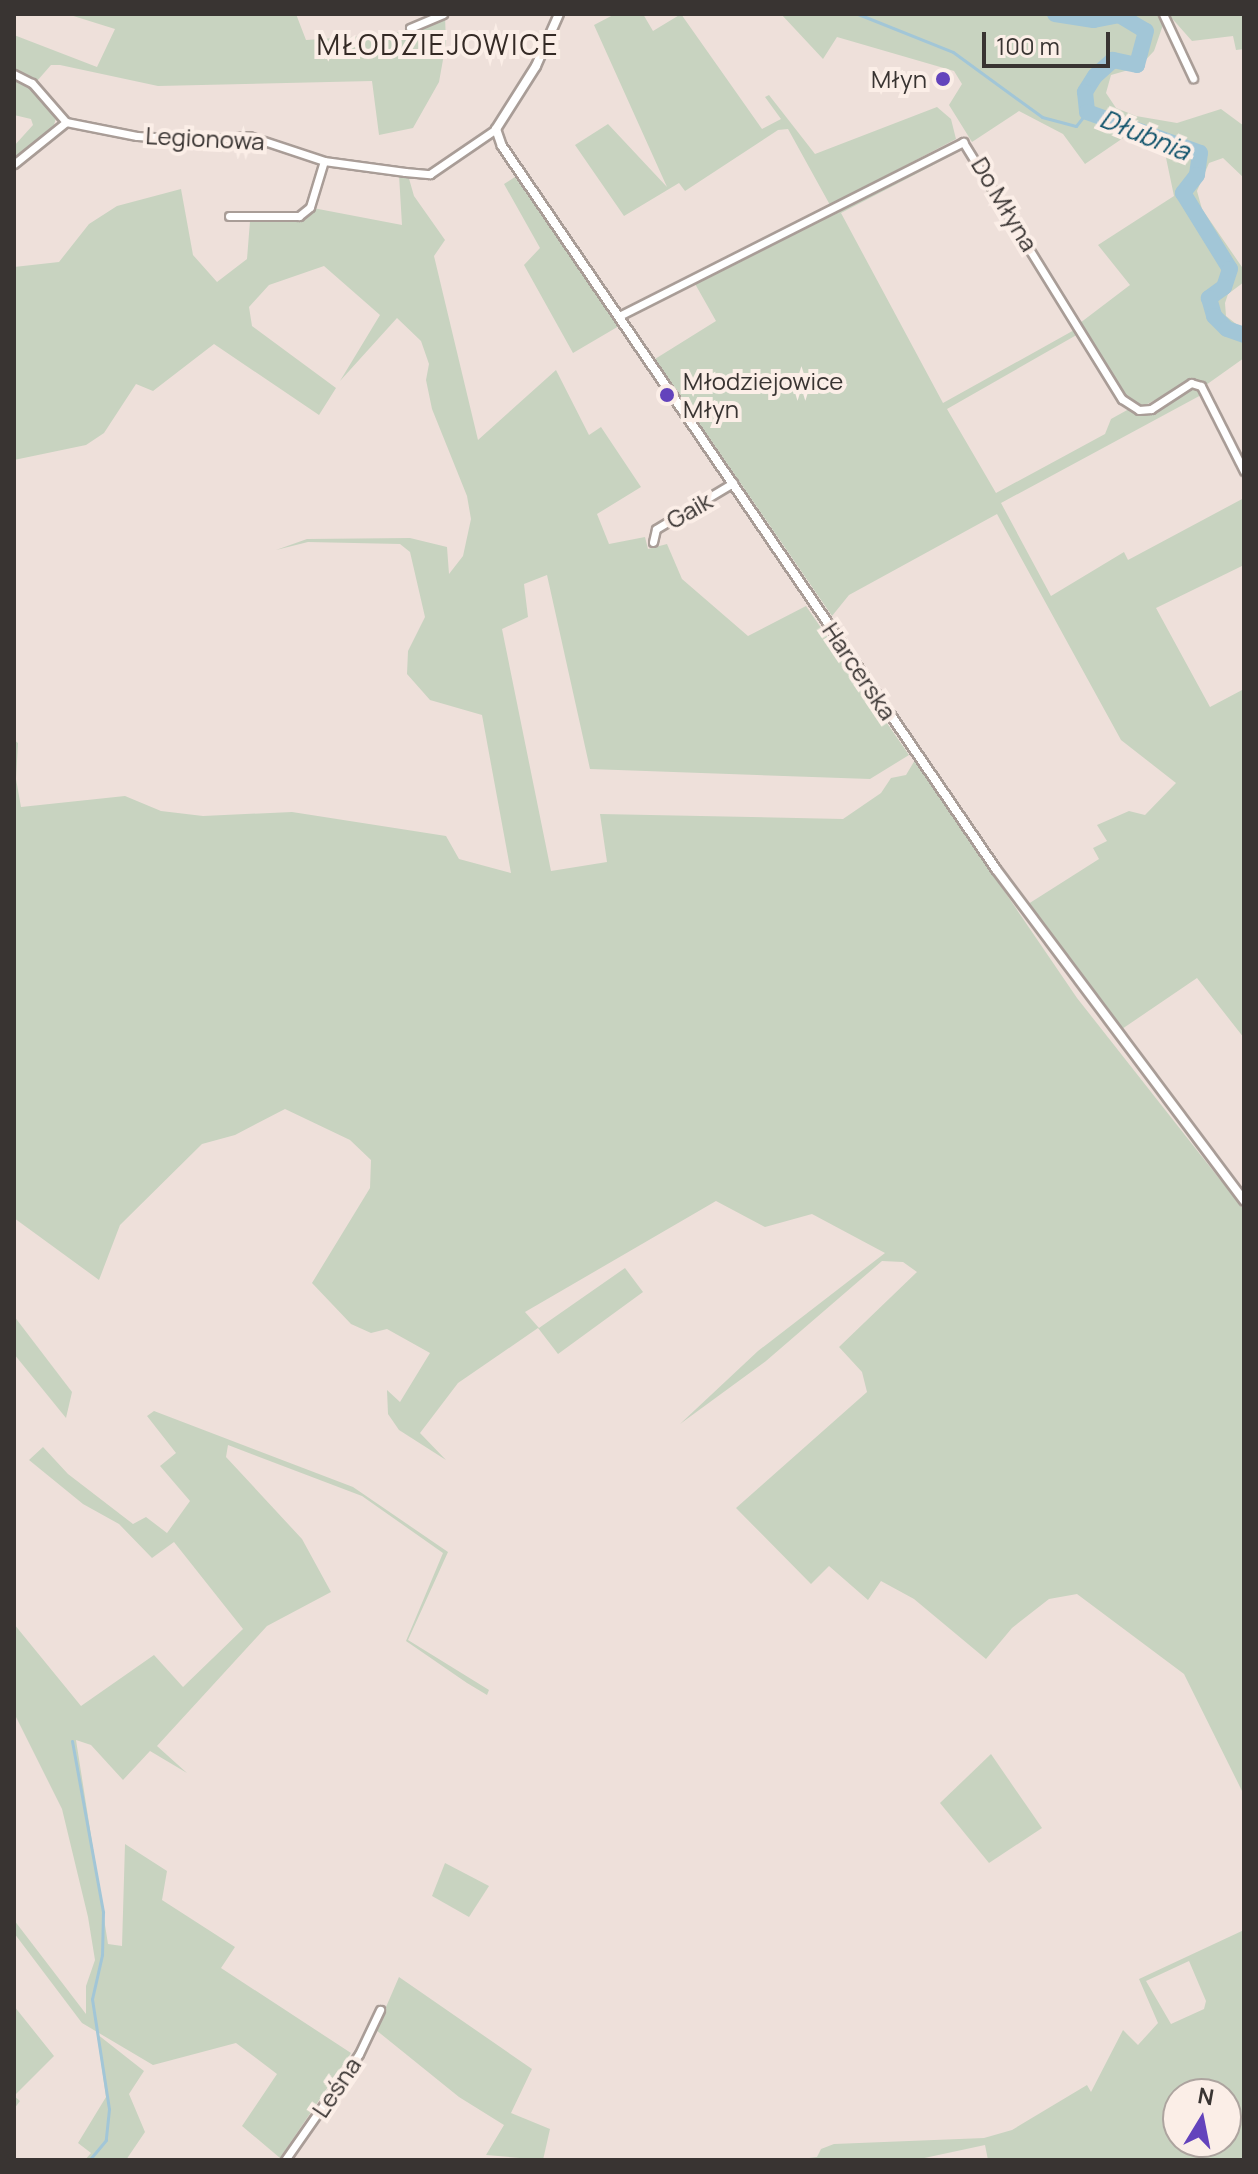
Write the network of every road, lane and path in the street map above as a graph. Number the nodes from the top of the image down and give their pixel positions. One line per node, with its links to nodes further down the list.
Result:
1 (443, 14): 4 (street)
2 (559, 14): 8 (street)
3 (1163, 14): 6 (street)
4 (410, 28)
5 (14, 74): 7 (street)
6 (1193, 78)
7 (66, 122): 9 (street, Legionowa); 10 (street)
8 (496, 129): 9 (street, Legionowa); 12 (street, Harcerska)
9 (324, 161): 11 (street)
10 (14, 164)
11 (229, 216)
12 (619, 316): 13 (street, Do Młyna); 14 (street, Harcerska)
13 (1244, 471)
14 (733, 483): 15 (street, Gaik); 16 (street, Harcerska)
15 (653, 542)
16 (1244, 1201)
17 (380, 2010): 18 (street, Leśna)
18 (285, 2160)

